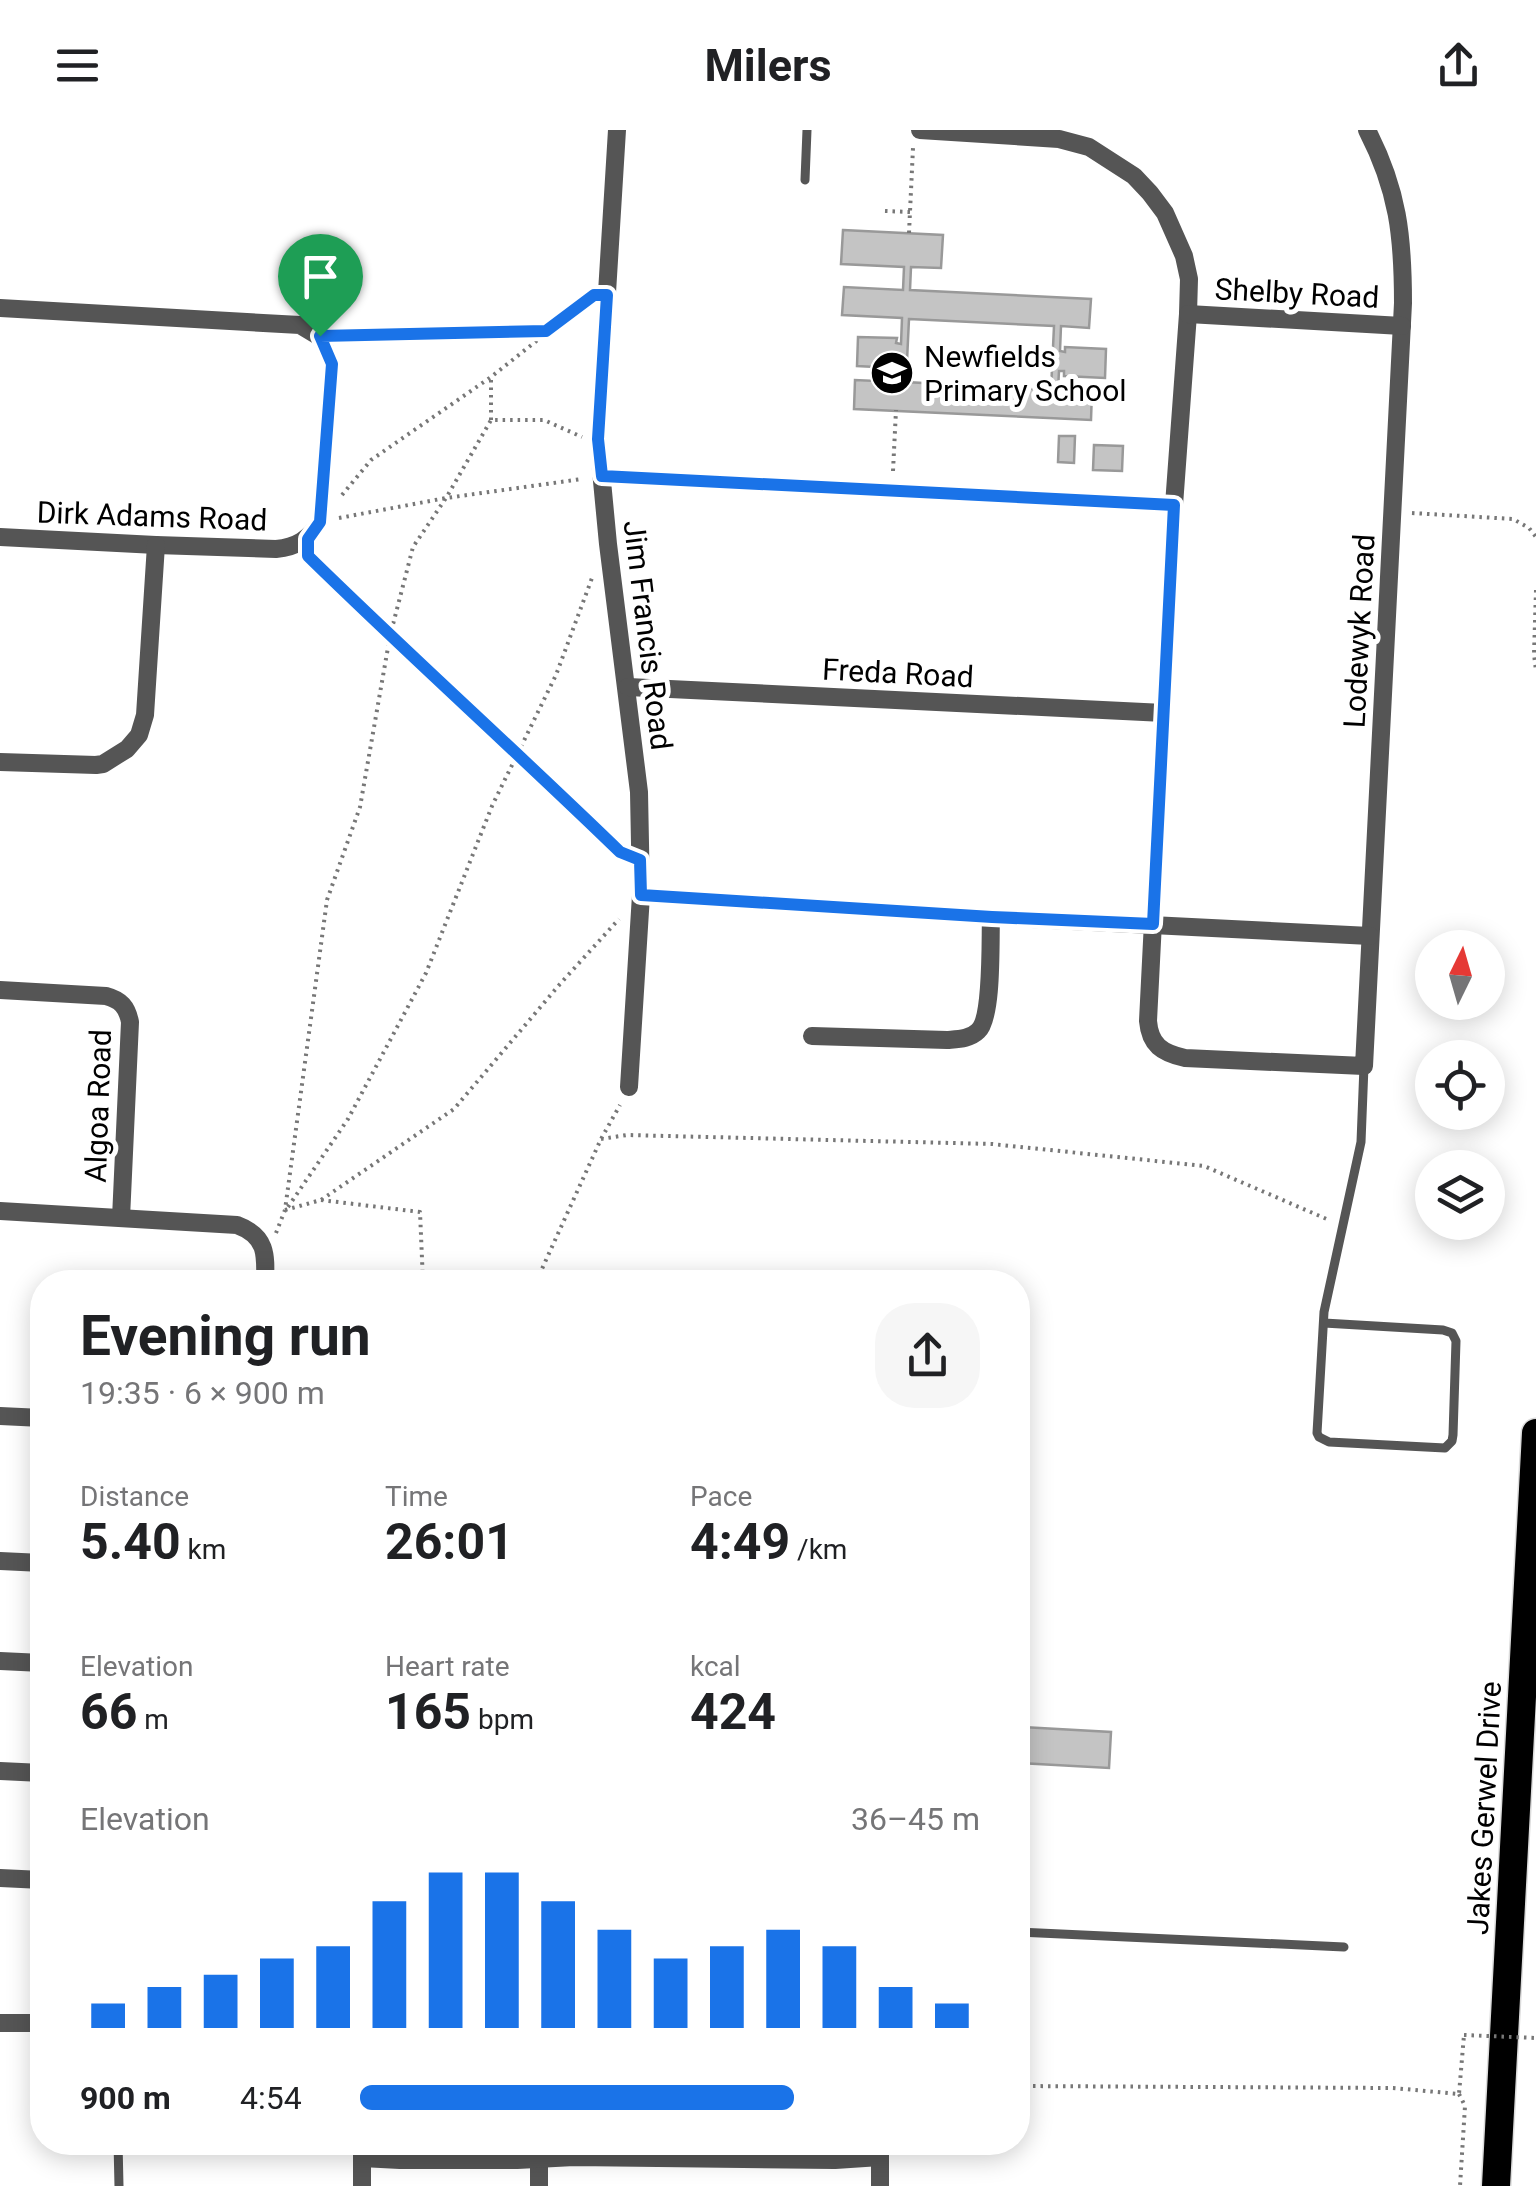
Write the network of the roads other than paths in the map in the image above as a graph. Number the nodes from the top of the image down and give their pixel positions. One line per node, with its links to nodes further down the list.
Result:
1 (617, 130): 9 (street, Jim Francis Road)
2 (807, 130): 5 (lane)
3 (920, 130): 7 (street)
4 (1366, 130): 8 (street, Lodewyk Road)
5 (805, 180)
6 (0, 308): 12 (street, Dirk Adams Road)
7 (1188, 314): 8 (street, Shelby Road); 10 (street)
8 (1402, 326): 19 (street, Lodewyk Road)
9 (602, 476): 10 (street); 13 (street, Jim Francis Road)
10 (1174, 505): 14 (street)
11 (0, 537): 12 (street, Dirk Adams Road)
12 (156, 545): 15 (street)
13 (628, 687): 14 (street, Freda Road); 16 (street, Jim Francis Road)
14 (1164, 714): 18 (street)
15 (0, 762)
16 (641, 895): 17 (street); 23 (street, Jim Francis Road)
17 (992, 917): 18 (street); 21 (street)
18 (1153, 924): 19 (street); 22 (street)
19 (1370, 936): 22 (street, Lodewyk Road)
20 (0, 990): 25 (street, Algoa Road)
21 (812, 1036)
22 (1364, 1066): 27 (lane, Lodewyk Road)
23 (629, 1088)
24 (0, 1211): 25 (street)
25 (121, 1218): 26 (street)
26 (265, 1270)
27 (1324, 1323): 27 (lane, Lodewyk Road)
28 (0, 1416): 29 (street)
29 (30, 1417)
30 (1536, 1433): 53 (highway, Jakes Gerwel Drive)
31 (0, 1561): 32 (street)
32 (30, 1562)
33 (0, 1661): 34 (street)
34 (30, 1662)
35 (0, 1771): 36 (street)
36 (30, 1772)
37 (0, 1878): 38 (street)
38 (30, 1879)
39 (1030, 1933): 40 (lane)
40 (1344, 1947)
41 (30, 2023): 42 (street)
42 (0, 2024)
43 (118, 2155): 49 (lane)
44 (362, 2155): 50 (street)
45 (539, 2155): 51 (street)
46 (562, 2155): 47 (street)
47 (858, 2155)
48 (880, 2155): 52 (street)
49 (119, 2186)
50 (362, 2186)
51 (539, 2186)
52 (880, 2186)
53 (1496, 2186)

